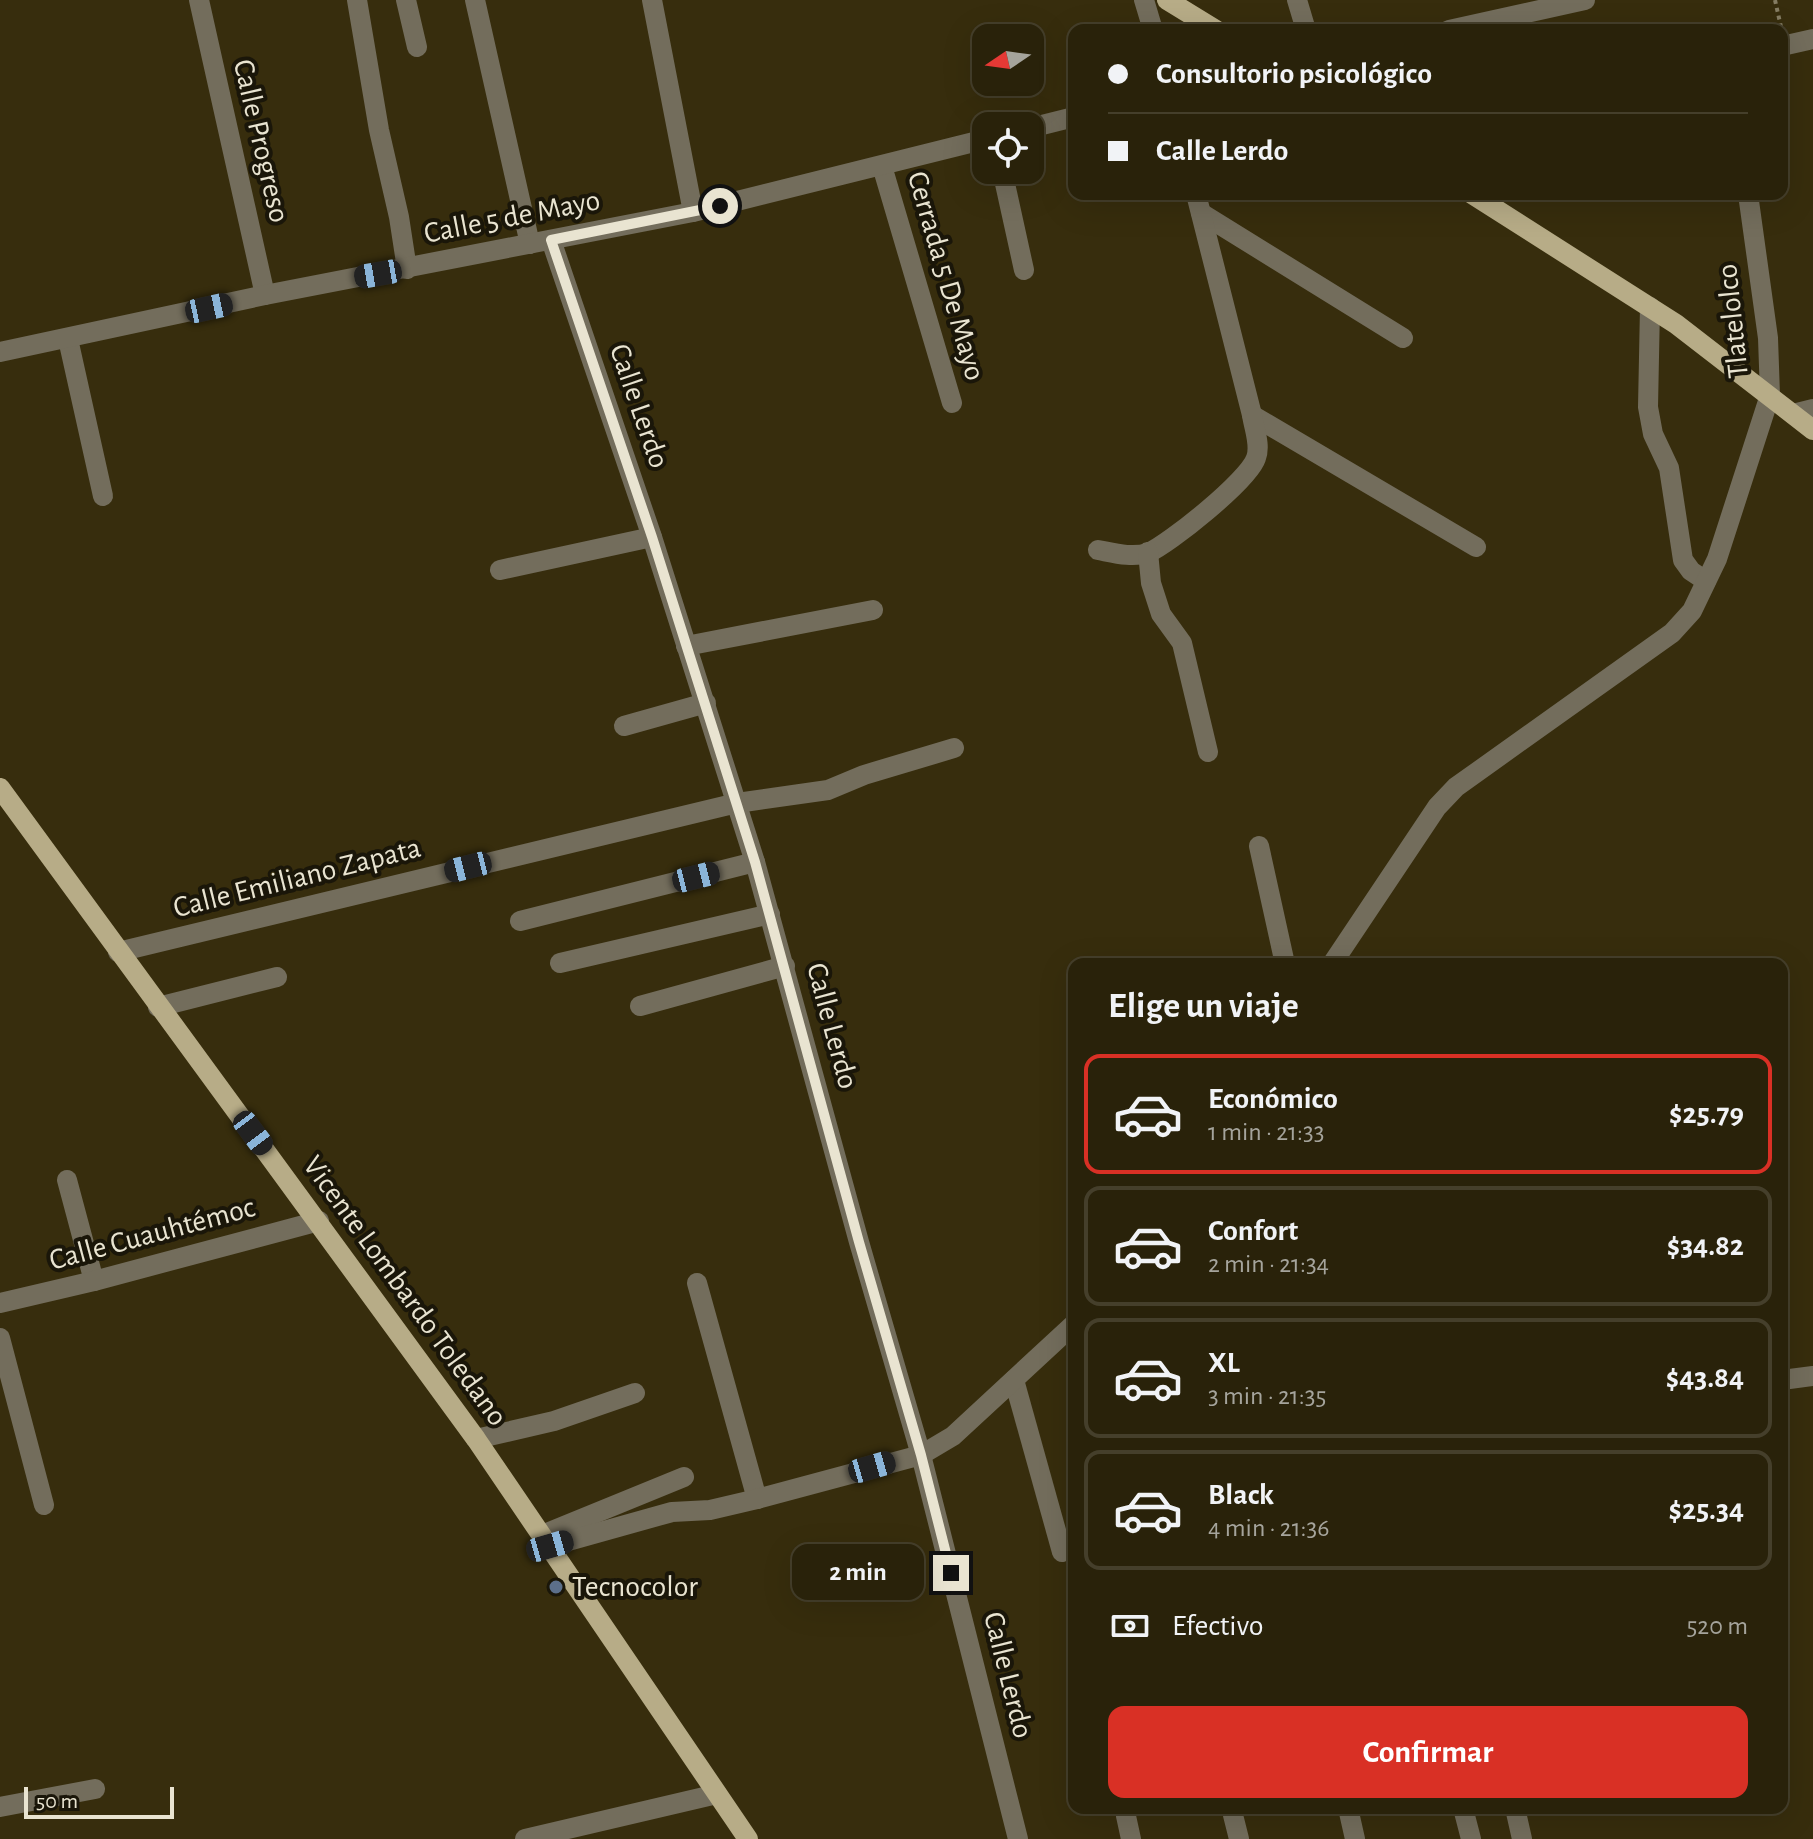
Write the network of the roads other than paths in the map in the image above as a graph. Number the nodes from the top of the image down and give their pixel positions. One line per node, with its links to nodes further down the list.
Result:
1 (199, 0): 29 (street, Calle Progreso)
2 (357, 0): 27 (street)
3 (406, 0): 16 (street)
4 (475, 0): 26 (street, Calle Lerdo)
5 (652, 0): 25 (street)
6 (1144, 0): 10 (street)
7 (1167, 0): 11 (main road)
8 (1297, 0): 12 (street)
9 (1585, 0): 13 (street)
10 (1151, 24)
11 (1206, 24)
12 (1304, 24)
13 (1476, 24)
14 (1813, 39): 15 (street)
15 (1788, 45)
16 (417, 47)
17 (1068, 118): 18 (street)
18 (1044, 124)
19 (972, 143): 20 (street, Calle 5 de Mayo)
20 (882, 166): 25 (street, Calle 5 de Mayo); 35 (street, Cerrada 5 De Mayo)
21 (1005, 184): 28 (street)
22 (1481, 200): 30 (main road)
23 (1749, 200): 34 (street, Tlatelolco)
24 (1199, 204): 31 (street); 37 (street)
25 (693, 212): 26 (street, Calle 5 de Mayo)
26 (541, 242): 27 (street, Calle 5 de Mayo); 40 (street, Calle Lerdo)
27 (407, 269): 29 (street, Calle 5 de Mayo)
28 (1024, 270)
29 (265, 295): 32 (street, Calle 5 de Mayo)
30 (1650, 307): 34 (main road); 45 (street)
31 (1403, 338)
32 (68, 339): 33 (street, Calle 5 de Mayo); 39 (street)
33 (0, 352)
34 (1770, 395): 36 (main road); 45 (street, Tlatelolco)
35 (952, 403)
36 (1803, 411): 38 (main road)
37 (1252, 415): 41 (street); 43 (street)
38 (1813, 430)
39 (103, 496)
40 (652, 537): 44 (street); 47 (street, Calle Lerdo)
41 (1476, 547)
42 (1098, 550): 43 (street)
43 (1148, 552): 51 (street)
44 (500, 570)
45 (1706, 581): 60 (street, Tlatelolco)
46 (873, 610): 47 (street)
47 (686, 646): 48 (street, Calle Lerdo)
48 (706, 703): 49 (street); 53 (street, Calle Lerdo)
49 (624, 726)
50 (954, 748): 53 (street, Calle Emiliano Zapata)
51 (1208, 752)
52 (0, 788): 58 (main road, Vicente Lombardo Toledano)
53 (737, 803): 55 (street, Calle Lerdo); 58 (street, Calle Emiliano Zapata)
54 (1259, 846): 59 (street)
55 (755, 862): 56 (street, Calle Lerdo); 57 (street)
56 (770, 914): 61 (street); 62 (street, Calle Lerdo)
57 (520, 921)
58 (118, 952): 65 (main road, Vicente Lombardo Toledano)
59 (1284, 958)
60 (1336, 958)
61 (560, 963)
62 (785, 966): 64 (street); 78 (street, Calle Lerdo)
63 (277, 977): 65 (street)
64 (640, 1006)
65 (158, 1007): 67 (main road, Vicente Lombardo Toledano)
66 (67, 1180): 68 (street)
67 (319, 1221): 68 (street, Calle Cuauhtémoc); 77 (main road, Vicente Lombardo Toledano)
68 (94, 1281): 70 (street, Calle Cuauhtémoc)
69 (697, 1283): 80 (street)
70 (0, 1303)
71 (1068, 1330): 75 (street)
72 (0, 1338): 81 (street)
73 (1813, 1376): 74 (street)
74 (1788, 1379)
75 (1014, 1380): 78 (street); 83 (street)
76 (635, 1393): 77 (street)
77 (476, 1439): 82 (main road, Vicente Lombardo Toledano)
78 (921, 1455): 80 (street); 95 (street, Calle Lerdo)
79 (684, 1477): 82 (street)
80 (757, 1499): 82 (street)
81 (44, 1505)
82 (546, 1540): 85 (main road, Vicente Lombardo Toledano)
83 (1062, 1552)
84 (95, 1789): 86 (street)
85 (717, 1794): 92 (street); 94 (main road, Vicente Lombardo Toledano)
86 (0, 1807)
87 (1349, 1814): 98 (street)
88 (1465, 1814): 99 (street)
89 (1516, 1814): 100 (street)
90 (1233, 1815): 97 (street)
91 (1126, 1816): 96 (street)
92 (587, 1832): 93 (street)
93 (525, 1839)
94 (748, 1839)
95 (1018, 1839)
96 (1131, 1839)
97 (1239, 1839)
98 (1355, 1839)
99 (1471, 1839)
100 (1522, 1839)

